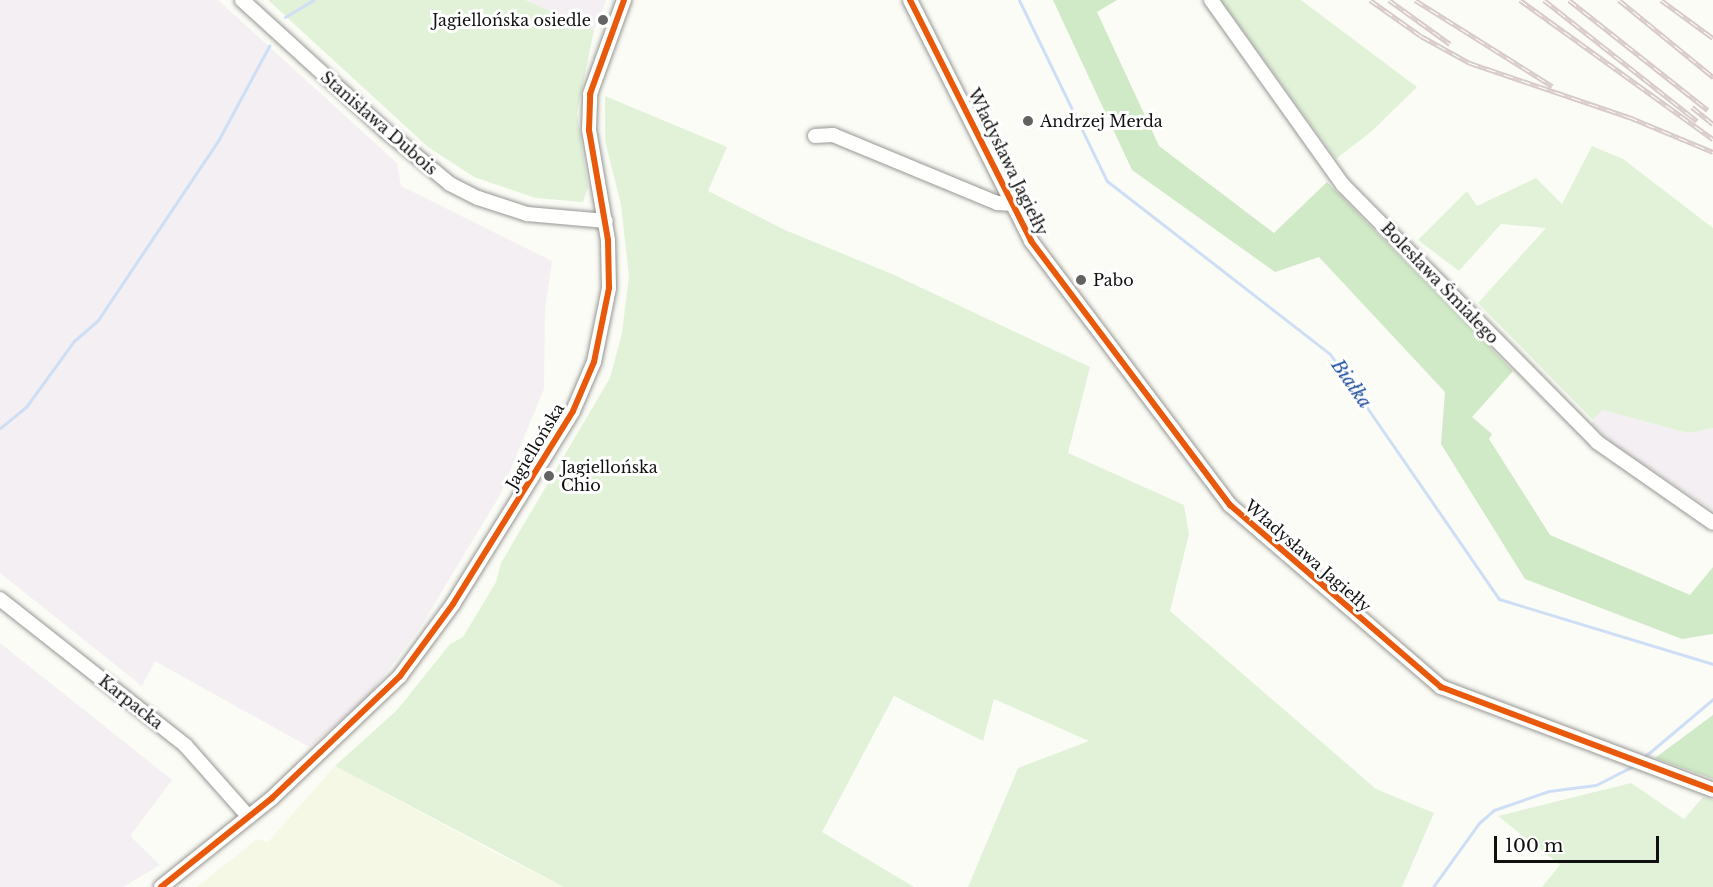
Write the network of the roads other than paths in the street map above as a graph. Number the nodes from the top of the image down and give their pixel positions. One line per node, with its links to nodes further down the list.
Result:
1 (242, 0): 7 (street, Stanisława Dubois)
2 (624, 0): 7 (street, Jagiellońska)
3 (910, 0): 6 (street, Władysława Jagiełły)
4 (1211, 0): 8 (street, Bolesława Śmiałego)
5 (815, 136): 6 (street)
6 (1013, 204): 10 (street, Władysława Jagiełły)
7 (606, 221): 11 (street, Jagiellońska)
8 (1713, 523)
9 (0, 599): 11 (street, Karpacka)
10 (1713, 790)
11 (249, 817): 12 (street, Jagiellońska)
12 (160, 887)

